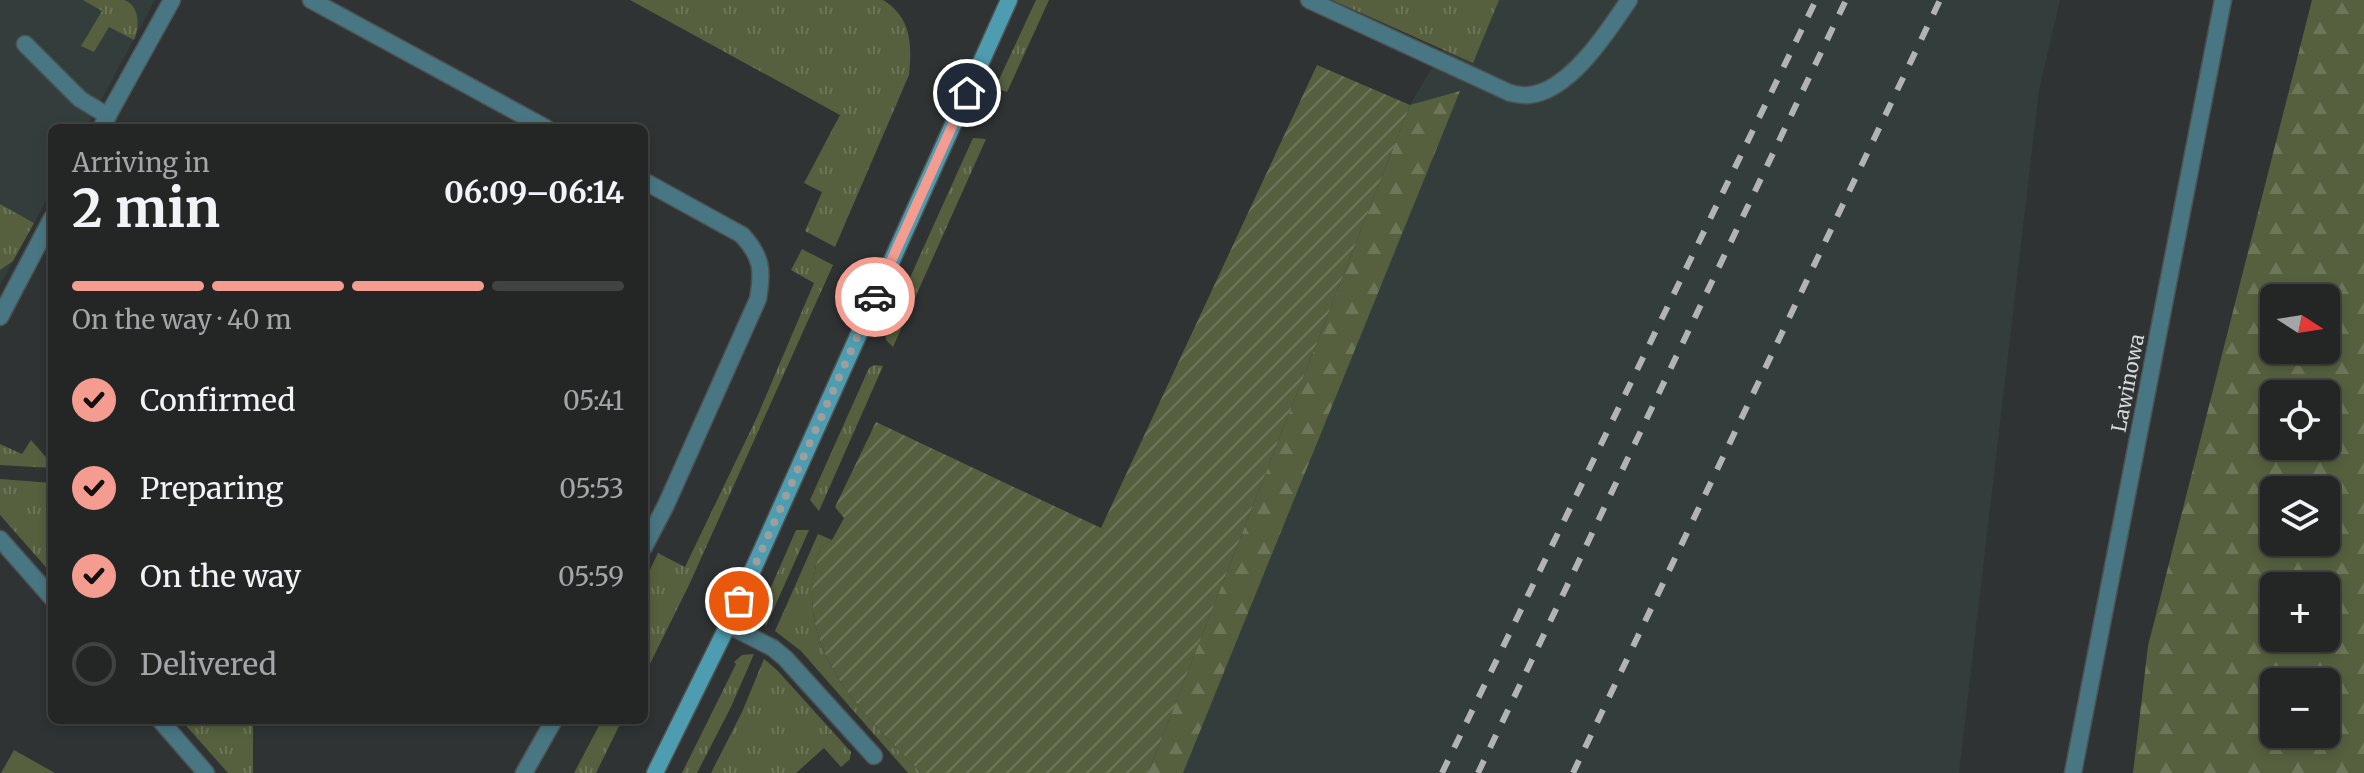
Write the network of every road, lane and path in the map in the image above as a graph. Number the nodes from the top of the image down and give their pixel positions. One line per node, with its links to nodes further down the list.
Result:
1 (172, 0): 8 (street)
2 (311, 0): 9 (street)
3 (1009, 0): 16 (street)
4 (1309, 0): 5 (street)
5 (1629, 0)
6 (2223, 0): 23 (street, Lawinowa)
7 (25, 44): 8 (street)
8 (104, 122)
9 (539, 124)
10 (648, 183): 14 (street)
11 (48, 226): 12 (street)
12 (0, 317)
13 (0, 539): 15 (street)
14 (648, 539)
15 (48, 593)
16 (728, 625): 19 (street); 22 (street)
17 (163, 724): 20 (street)
18 (552, 724): 21 (street)
19 (874, 756)
20 (206, 773)
21 (524, 773)
22 (655, 773)
23 (2073, 773)

